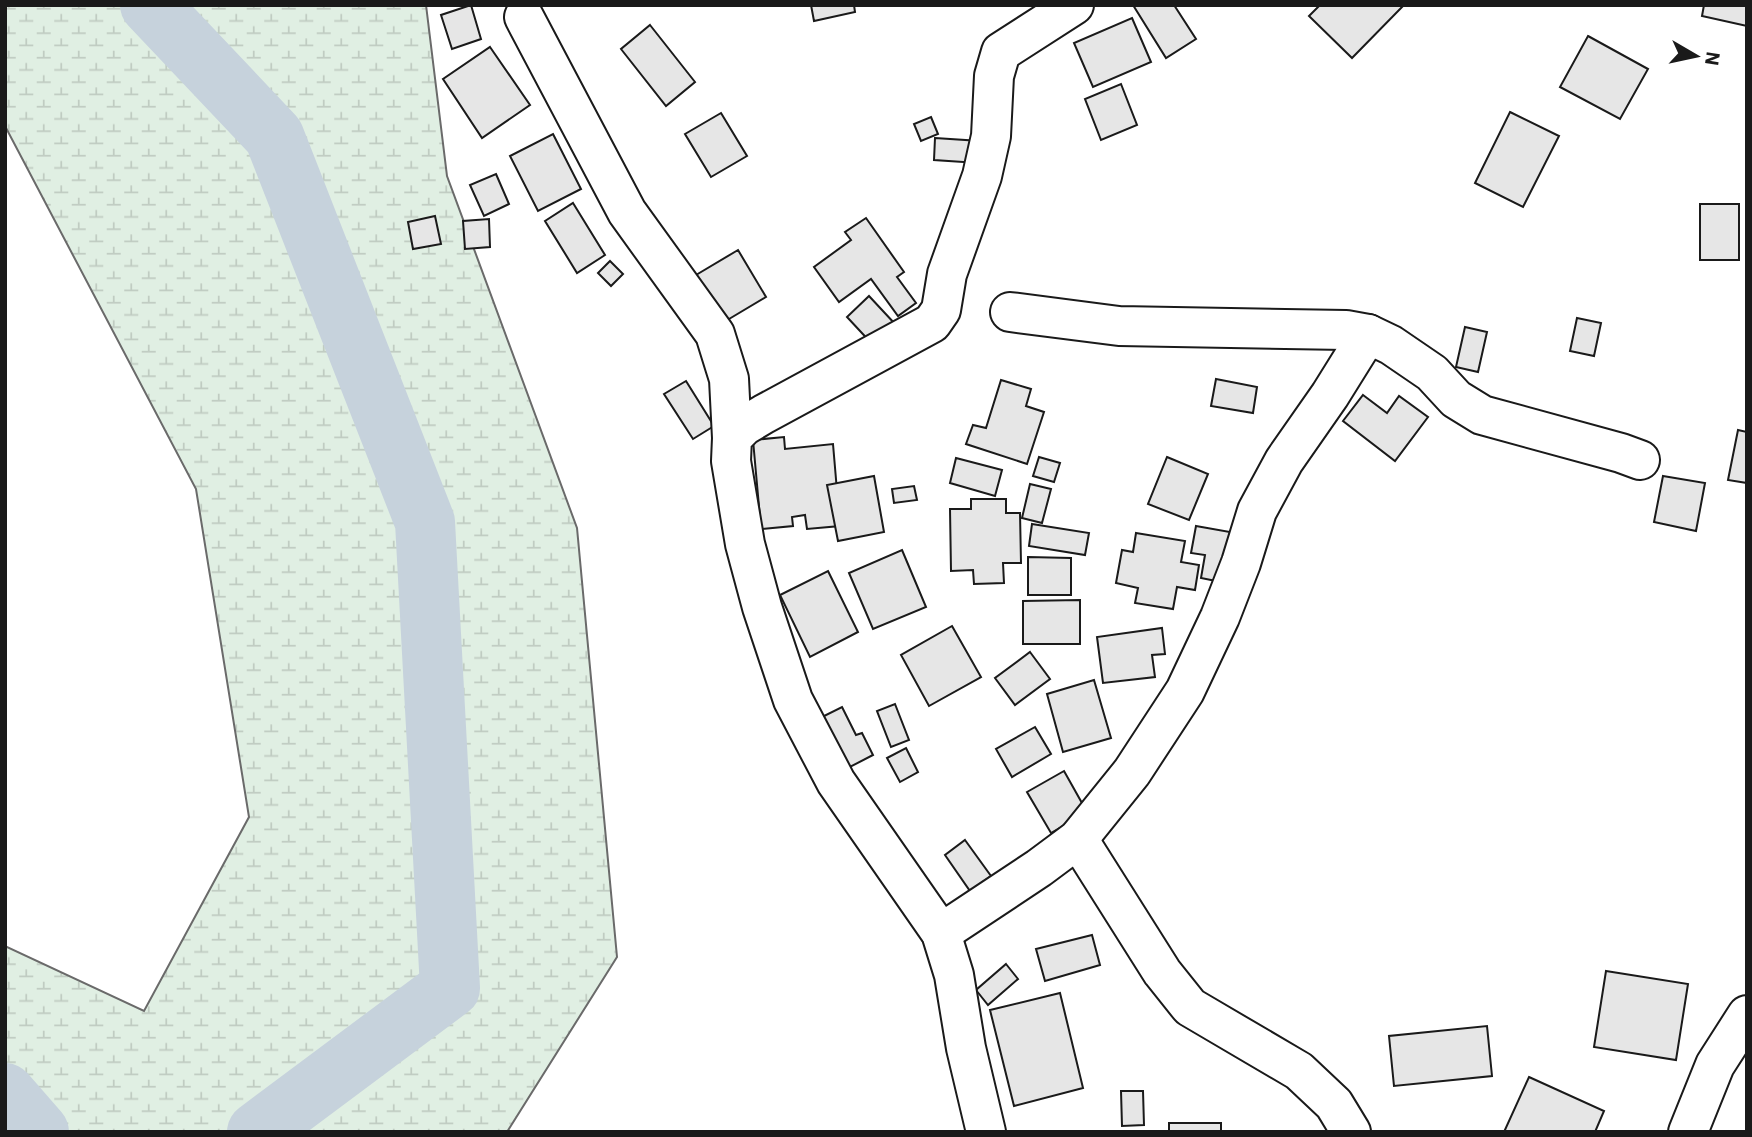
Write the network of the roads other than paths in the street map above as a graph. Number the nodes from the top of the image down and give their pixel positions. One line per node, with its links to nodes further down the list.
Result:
1 (1074, 5): 5 (street)
2 (524, 17): 5 (street)
3 (1010, 312): 4 (street)
4 (1368, 334): 6 (street); 7 (street)
5 (732, 438): 8 (street)
6 (1640, 460)
7 (1078, 838): 8 (street); 11 (street)
8 (941, 933): 10 (street)
9 (1747, 1014): 12 (street)
10 (986, 1132)
11 (1352, 1132)
12 (1688, 1132)

